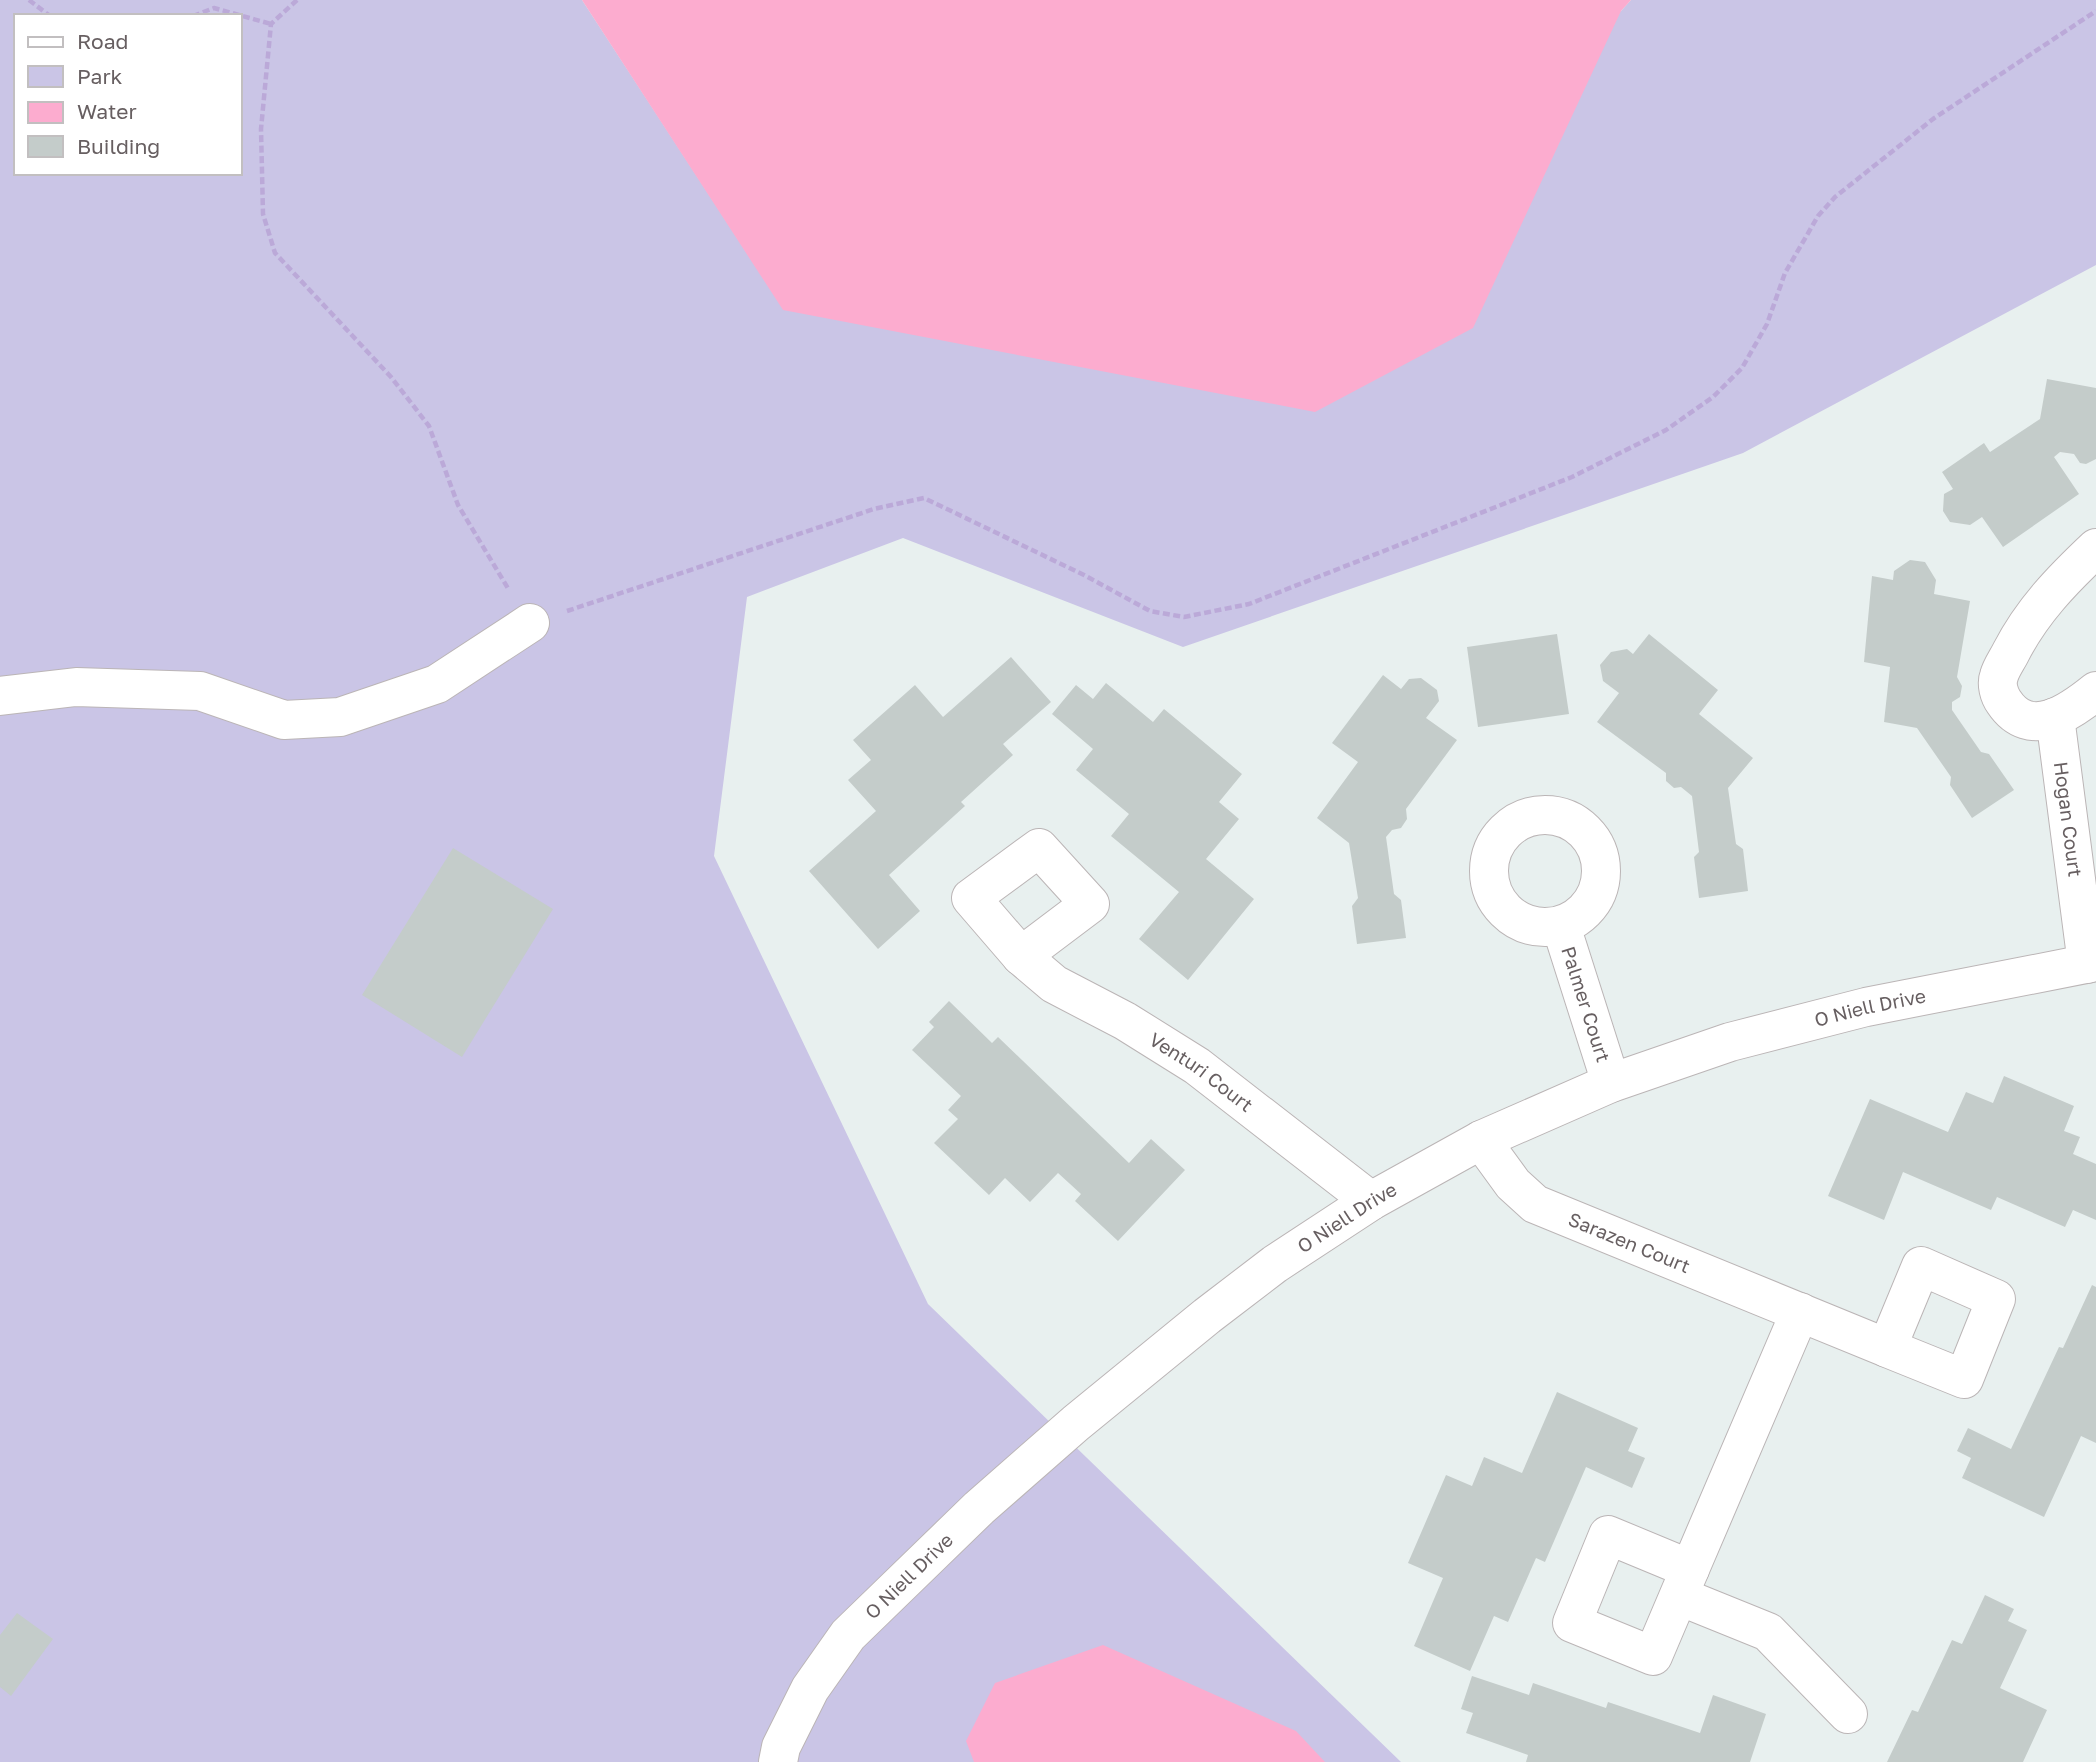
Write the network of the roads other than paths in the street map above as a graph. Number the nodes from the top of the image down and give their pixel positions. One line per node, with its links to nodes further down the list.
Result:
1 (2096, 548): 5 (street)
2 (530, 623): 4 (street)
3 (2096, 691): 5 (street)
4 (0, 696)
5 (2055, 717): 8 (street, Hogan Court)
6 (1561, 926): 9 (street, Palmer Court)
7 (1021, 956): 11 (street, Venturi Court)
8 (2091, 963): 9 (street, O Niell Drive)
9 (1611, 1083): 10 (street, O Niell Drive)
10 (1481, 1140): 11 (street, O Niell Drive); 12 (street, Sarazen Court)
11 (1371, 1201): 15 (street, O Niell Drive)
12 (1800, 1312): 13 (street, Sarazen Court); 14 (street)
13 (1888, 1348)
14 (1849, 1714)
15 (778, 1762)

